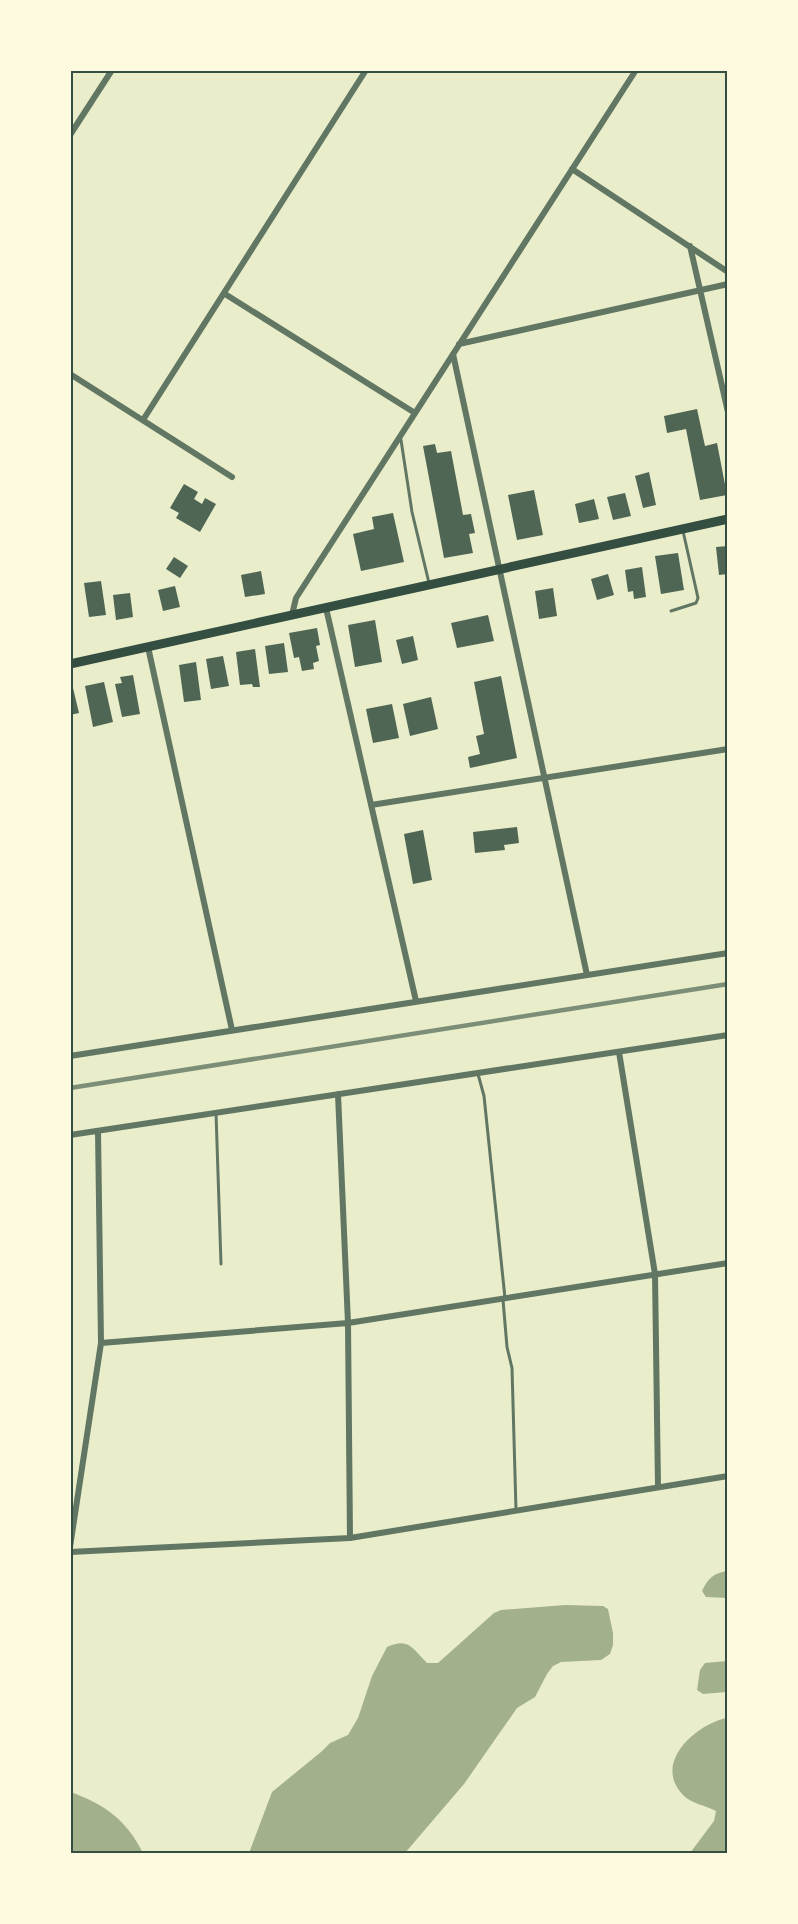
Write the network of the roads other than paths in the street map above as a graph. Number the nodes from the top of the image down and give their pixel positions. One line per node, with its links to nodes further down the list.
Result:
1 (112, 70): 4 (street)
2 (366, 70): 10 (street)
3 (636, 70): 5 (street)
4 (70, 135)
5 (572, 169): 6 (street); 11 (street)
6 (690, 246): 7 (street); 9 (street)
7 (728, 272)
8 (728, 284): 9 (street)
9 (700, 290): 11 (street); 14 (street)
10 (225, 294): 15 (street); 16 (street)
11 (459, 344): 12 (street)
12 (453, 354): 15 (street); 21 (street)
13 (70, 374): 16 (street)
14 (728, 412)
15 (415, 413): 17 (street)
16 (144, 420): 18 (street)
17 (400, 436): 22 (lane); 25 (street)
18 (232, 477)
19 (728, 519): 20 (main road)
20 (683, 529): 21 (main road); 24 (lane)
21 (500, 569): 22 (main road); 29 (street)
22 (430, 585): 23 (main road)
23 (326, 608): 25 (main road); 30 (street)
24 (671, 611)
25 (292, 615): 26 (main road)
26 (148, 647): 27 (main road); 34 (street)
27 (70, 664)
28 (728, 749): 29 (street)
29 (545, 777): 30 (street); 32 (street)
30 (371, 805): 33 (street)
31 (728, 953): 32 (street)
32 (587, 975): 33 (street)
33 (416, 1002): 34 (street)
34 (232, 1030): 37 (street)
35 (728, 1035): 36 (street)
36 (619, 1052): 38 (street); 45 (street)
37 (70, 1056)
38 (478, 1074): 39 (street); 46 (lane)
39 (338, 1094): 40 (street); 47 (street)
40 (216, 1113): 41 (street); 44 (lane)
41 (98, 1131): 42 (street); 48 (street)
42 (70, 1135)
43 (728, 1263): 45 (street)
44 (221, 1264)
45 (655, 1274): 46 (street); 50 (street)
46 (504, 1298): 47 (street); 51 (lane)
47 (348, 1323): 48 (street); 52 (street)
48 (101, 1343): 53 (street)
49 (728, 1476): 50 (street)
50 (658, 1487): 51 (street)
51 (516, 1510): 52 (street)
52 (350, 1538): 54 (street)
53 (70, 1547)
54 (70, 1552)

